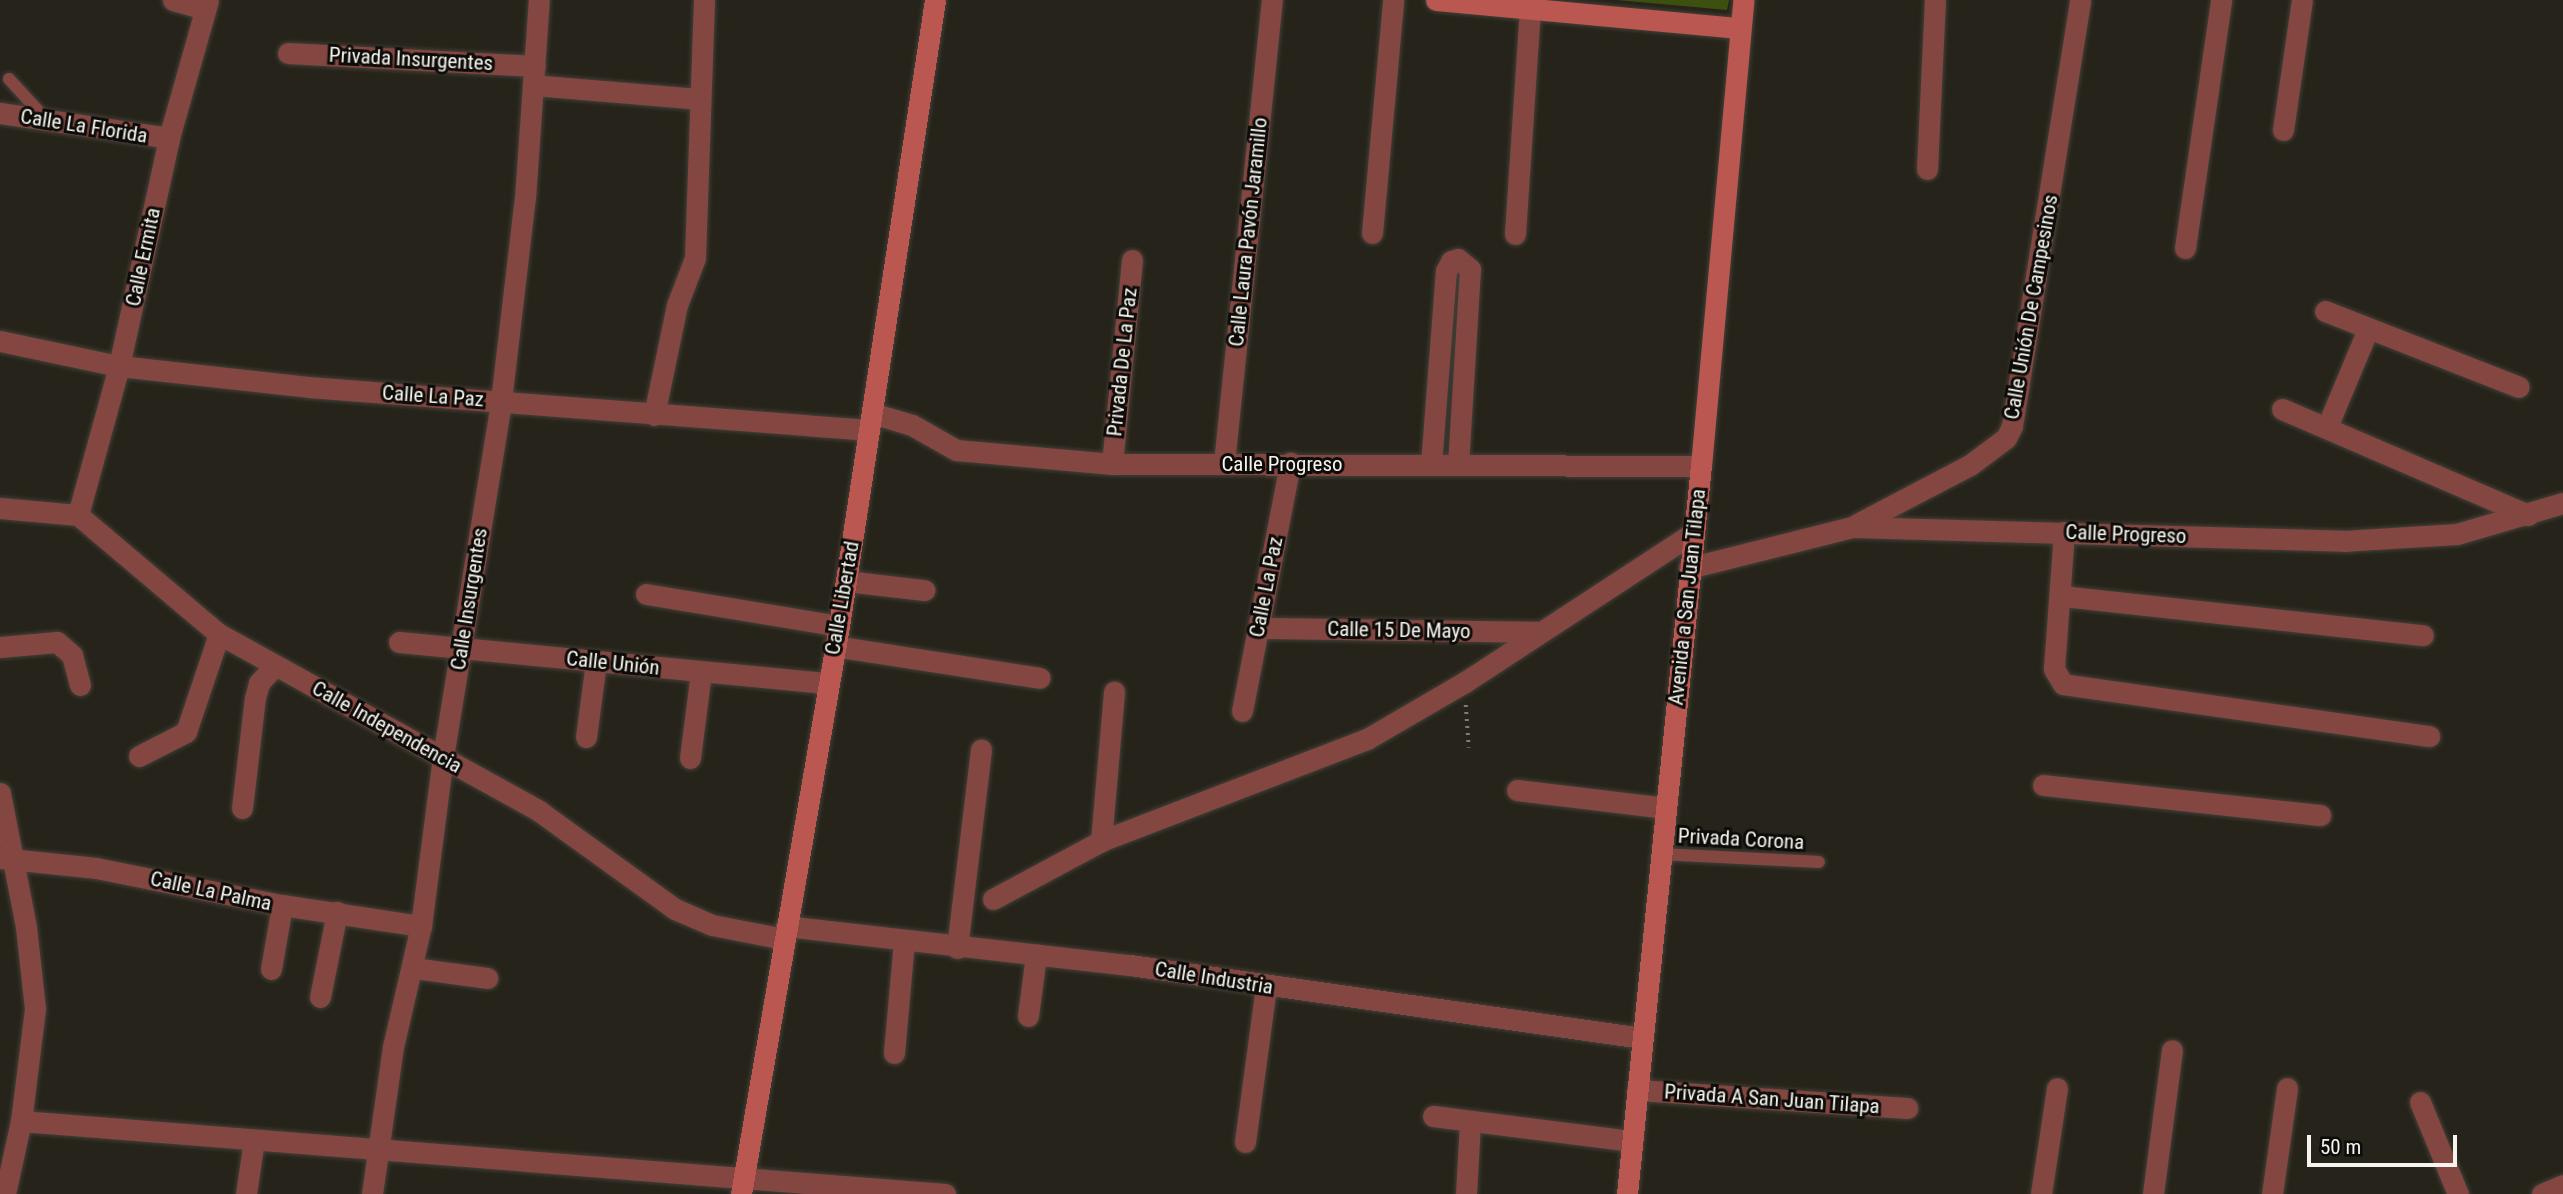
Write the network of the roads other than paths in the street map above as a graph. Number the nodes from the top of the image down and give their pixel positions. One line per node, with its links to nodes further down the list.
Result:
1 (173, 0): 13 (street)
2 (539, 0): 17 (street, Calle Insurgentes)
3 (704, 0): 19 (street)
4 (935, 0): 37 (main road, Calle Libertad)
5 (1272, 0): 41 (street, Calle Laura Pavón Jaramillo)
6 (1393, 0): 25 (street)
7 (1436, 0): 14 (main road)
8 (1743, 0): 15 (main road, Avenida a San Juan Tilapa)
9 (1935, 0): 24 (street)
10 (2080, 0): 51 (street, Calle Unión De Campesinos)
11 (2221, 0): 27 (street)
12 (2302, 0): 22 (street)
13 (207, 5): 23 (street, Calle Ermita)
14 (1530, 9): 15 (main road); 26 (street)
15 (1740, 28): 46 (main road, Avenida a San Juan Tilapa)
16 (288, 53): 17 (street, Privada Insurgentes)
17 (534, 75): 19 (street, Privada Insurgentes); 34 (street, Calle Insurgentes)
18 (9, 79): 21 (lane)
19 (699, 99): 36 (street)
20 (0, 113): 21 (street, Calle La Florida)
21 (46, 120): 23 (street, Calle La Florida)
22 (2283, 130)
23 (169, 138): 32 (street, Calle Ermita)
24 (1927, 169)
25 (1372, 233)
26 (1515, 234)
27 (2185, 248)
28 (1132, 260): 43 (street, Privada De La Paz)
29 (2325, 311): 30 (street)
30 (2368, 329): 33 (street); 40 (street)
31 (0, 341): 32 (street, Calle La Paz)
32 (119, 366): 34 (street, Calle La Paz); 49 (street, Calle Ermita)
33 (2519, 387)
34 (502, 401): 36 (street, Calle La Paz); 66 (street, Calle Insurgentes)
35 (2282, 409): 40 (street)
36 (654, 415): 37 (street, Calle La Paz)
37 (871, 422): 43 (street, Calle Progreso); 55 (main road, Calle Libertad)
38 (1434, 425): 39 (street); 39 (street); 44 (street)
39 (1459, 426): 45 (street)
40 (2327, 427): 50 (street)
41 (1224, 463): 42 (street, Calle Progreso); 43 (street, Calle Progreso)
42 (1290, 463): 44 (street, Calle Progreso); 59 (street, Calle La Paz)
43 (1112, 464)
44 (1431, 465): 45 (street, Calle Progreso)
45 (1458, 465): 46 (street, Calle Progreso)
46 (1701, 466): 52 (main road, Avenida a San Juan Tilapa)
47 (2563, 503): 50 (street, Calle Progreso)
48 (0, 508): 49 (street)
49 (78, 515): 61 (street, Calle Independencia)
50 (2528, 515): 53 (street, Calle Progreso)
51 (1852, 527): 53 (street, Calle Progreso); 54 (street, Calle Progreso)
52 (1694, 532): 54 (main road, Avenida a San Juan Tilapa); 60 (street)
53 (2064, 532): 58 (street)
54 (1689, 568): 85 (main road, Avenida a San Juan Tilapa)
55 (846, 581): 56 (street); 63 (main road, Calle Libertad)
56 (923, 590)
57 (646, 594): 63 (street)
58 (2062, 596): 62 (street); 75 (street)
59 (1259, 628): 60 (street, Calle 15 De Mayo); 74 (street, Calle La Paz)
60 (1539, 632): 87 (street)
61 (219, 634): 68 (street, Calle Independencia); 78 (street)
62 (2423, 635)
63 (836, 636): 70 (street); 71 (main road, Calle Libertad)
64 (399, 642): 66 (street, Calle Unión)
65 (0, 647): 72 (street)
66 (461, 648): 67 (street, Calle Unión); 79 (street, Calle Insurgentes)
67 (596, 662): 69 (street, Calle Unión); 76 (street)
68 (275, 665): 79 (street, Calle Independencia); 84 (street)
69 (701, 672): 71 (street, Calle Unión); 80 (street)
70 (1040, 678)
71 (828, 683): 95 (main road, Calle Libertad)
72 (80, 685)
73 (1114, 692): 87 (street)
74 (1242, 711)
75 (2429, 736)
76 (586, 737)
77 (981, 749): 97 (street)
78 (139, 756)
79 (443, 757): 94 (street, Calle Insurgentes); 95 (street, Calle Independencia)
80 (690, 758)
81 (2043, 785): 86 (street)
82 (1517, 790): 85 (street)
83 (0, 793): 89 (street)
84 (242, 808)
85 (1666, 808): 88 (main road, Avenida a San Juan Tilapa)
86 (2320, 815)
87 (1101, 841): 91 (street)
88 (1661, 854): 90 (lane, Privada Corona); 105 (main road, Avenida a San Juan Tilapa)
89 (6, 858): 92 (street, Calle La Palma); 114 (street)
90 (1819, 862)
91 (993, 899)
92 (282, 905): 93 (street, Calle La Palma); 100 (street)
93 (337, 912): 94 (street, Calle La Palma); 103 (street)
94 (421, 926): 99 (street, Calle Insurgentes)
95 (785, 932): 96 (street, Calle Industria); 121 (main road, Calle Libertad)
96 (904, 941): 97 (street, Calle Industria); 107 (street)
97 (957, 948): 98 (street, Calle Industria)
98 (1036, 955): 102 (street, Calle Industria); 104 (street)
99 (414, 968): 101 (street); 119 (street, Calle Insurgentes)
100 (271, 969)
101 (487, 978)
102 (1266, 986): 105 (street, Calle Industria); 118 (street)
103 (320, 997)
104 (1028, 1016)
105 (1642, 1038): 110 (main road, Avenida a San Juan Tilapa)
106 (2172, 1050): 129 (street)
107 (894, 1053)
108 (2057, 1088): 128 (street)
109 (2287, 1088): 130 (street)
110 (1637, 1090): 112 (street, Privada A San Juan Tilapa); 117 (main road, Avenida a San Juan Tilapa)
111 (2420, 1102): 131 (street)
112 (1906, 1108)
113 (1433, 1116): 115 (street)
114 (21, 1121): 116 (street); 120 (street)
115 (1470, 1122): 117 (street); 126 (street)
116 (254, 1140): 119 (street); 123 (street)
117 (1632, 1141): 127 (main road, Avenida a San Juan Tilapa)
118 (1245, 1142)
119 (379, 1150): 121 (street); 124 (street, Calle Insurgentes)
120 (5, 1170): 122 (street)
121 (742, 1186): 125 (street)
122 (5, 1194)
123 (246, 1194)
124 (372, 1194)
125 (945, 1194)
126 (1465, 1194)
127 (1626, 1194)
128 (2041, 1194)
129 (2153, 1194)
130 (2272, 1194)
131 (2458, 1194)

